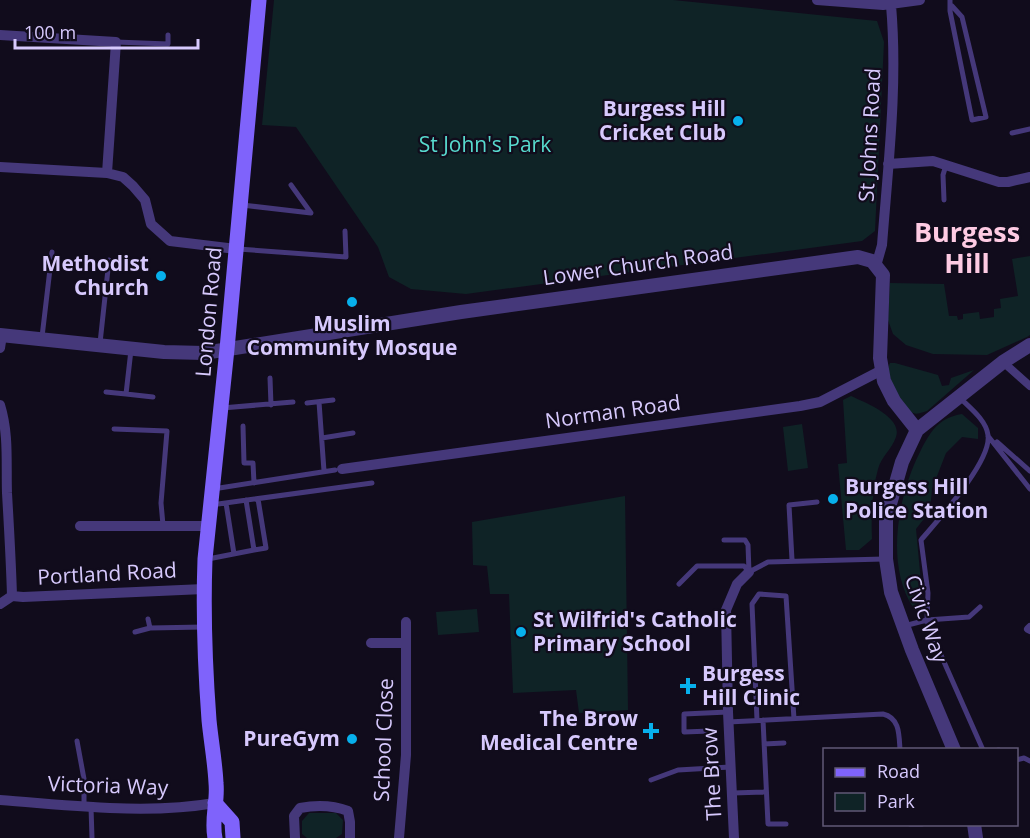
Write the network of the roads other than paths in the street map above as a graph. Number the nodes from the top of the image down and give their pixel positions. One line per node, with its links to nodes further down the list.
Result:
1 (259, 0): 18 (main road, London Road)
2 (818, 0): 5 (street)
3 (920, 0): 5 (street)
4 (951, 3): 4 (lane)
5 (886, 4): 11 (street, St Johns Road)
6 (0, 35): 8 (street)
7 (168, 35): 8 (lane)
8 (116, 42): 14 (street)
9 (1030, 129): 10 (lane)
10 (1012, 133)
11 (888, 164): 12 (street); 23 (street, St Johns Road)
12 (946, 164): 15 (street); 17 (lane)
13 (0, 167): 14 (street)
14 (107, 173): 20 (street)
15 (1030, 177)
16 (291, 185): 18 (lane)
17 (944, 200)
18 (240, 205): 20 (main road, London Road)
19 (345, 231): 20 (lane)
20 (236, 249): 29 (main road, London Road)
21 (52, 252): 25 (lane)
22 (109, 260): 26 (lane)
23 (876, 266): 29 (street, Lower Church Road); 31 (street)
24 (0, 339): 25 (street, Lower Church Road)
25 (42, 339): 26 (street, Lower Church Road)
26 (100, 345): 28 (street, Lower Church Road)
27 (1030, 345): 30 (street)
28 (131, 349): 29 (street, Lower Church Road); 35 (lane)
29 (227, 349): 44 (main road, London Road)
30 (1003, 362): 33 (street); 37 (street)
31 (882, 370): 47 (street); 51 (street, Norman Road)
32 (270, 378): 43 (lane)
33 (1030, 386)
34 (106, 392): 35 (lane)
35 (126, 394): 36 (lane)
36 (153, 397)
37 (959, 397): 47 (street); 49 (lane)
38 (333, 400): 40 (lane)
39 (293, 402): 43 (lane)
40 (319, 402): 41 (lane); 50 (lane)
41 (307, 403)
42 (0, 405): 74 (street, Portland Road)
43 (271, 405): 44 (lane)
44 (221, 408): 57 (main road, London Road)
45 (243, 426): 54 (lane)
46 (114, 429): 62 (lane)
47 (917, 430): 69 (street, Civic Way)
48 (353, 434): 50 (lane)
49 (988, 435): 53 (lane); 56 (lane); 78 (lane)
50 (322, 438): 52 (lane)
51 (339, 469): 52 (lane, Norman Road)
52 (324, 471): 54 (lane, Norman Road)
53 (1030, 471)
54 (254, 483): 57 (lane, Norman Road)
55 (372, 483): 58 (lane)
56 (1030, 489)
57 (211, 497): 61 (lane); 64 (main road, London Road)
58 (258, 499): 59 (lane); 66 (lane)
59 (246, 500): 61 (lane); 66 (lane)
60 (817, 502): 70 (lane)
61 (226, 503): 67 (lane)
62 (163, 525): 63 (street); 64 (street)
63 (80, 526)
64 (208, 526): 68 (main road, London Road)
65 (724, 540): 71 (lane)
66 (254, 550): 67 (lane)
67 (234, 554): 68 (lane)
68 (205, 559): 73 (main road, London Road)
69 (886, 559): 70 (lane); 80 (street, Civic Way)
70 (792, 560): 71 (lane)
71 (749, 572): 72 (lane); 86 (street, The Brow)
72 (679, 584)
73 (204, 589): 74 (street, Portland Road); 81 (main road, London Road)
74 (12, 596): 75 (street, Portland Road)
75 (0, 604)
76 (980, 607): 78 (lane)
77 (148, 619): 82 (lane)
78 (927, 620): 80 (lane); 95 (lane)
79 (406, 622): 85 (street, School Close)
80 (903, 626): 94 (street, Civic Way)
81 (205, 627): 82 (lane); 101 (main road, London Road)
82 (150, 628): 83 (lane)
83 (135, 632)
84 (371, 643): 85 (street)
85 (406, 643): 109 (street, School Close)
86 (728, 717): 88 (lane); 89 (lane); 96 (street, The Brow)
87 (794, 718): 88 (lane); 88 (lane); 93 (lane)
88 (760, 720): 92 (lane)
89 (710, 731)
90 (77, 741): 102 (lane)
91 (784, 743): 92 (lane)
92 (764, 744): 98 (lane)
93 (900, 748)
94 (953, 748)
95 (982, 748)
96 (732, 767): 97 (lane); 99 (street, The Brow)
97 (651, 780)
98 (766, 792): 99 (lane); 103 (lane)
99 (733, 794): 110 (street, The Brow)
100 (0, 800): 102 (street, Victoria Way)
101 (215, 804): 102 (street, Victoria Way); 105 (main road, London Road); 106 (main road)
102 (88, 806): 104 (lane)
103 (786, 824)
104 (93, 838)
105 (215, 838)
106 (233, 838)
107 (295, 838): 108 (street)
108 (350, 838)
109 (399, 838)
110 (734, 838)

